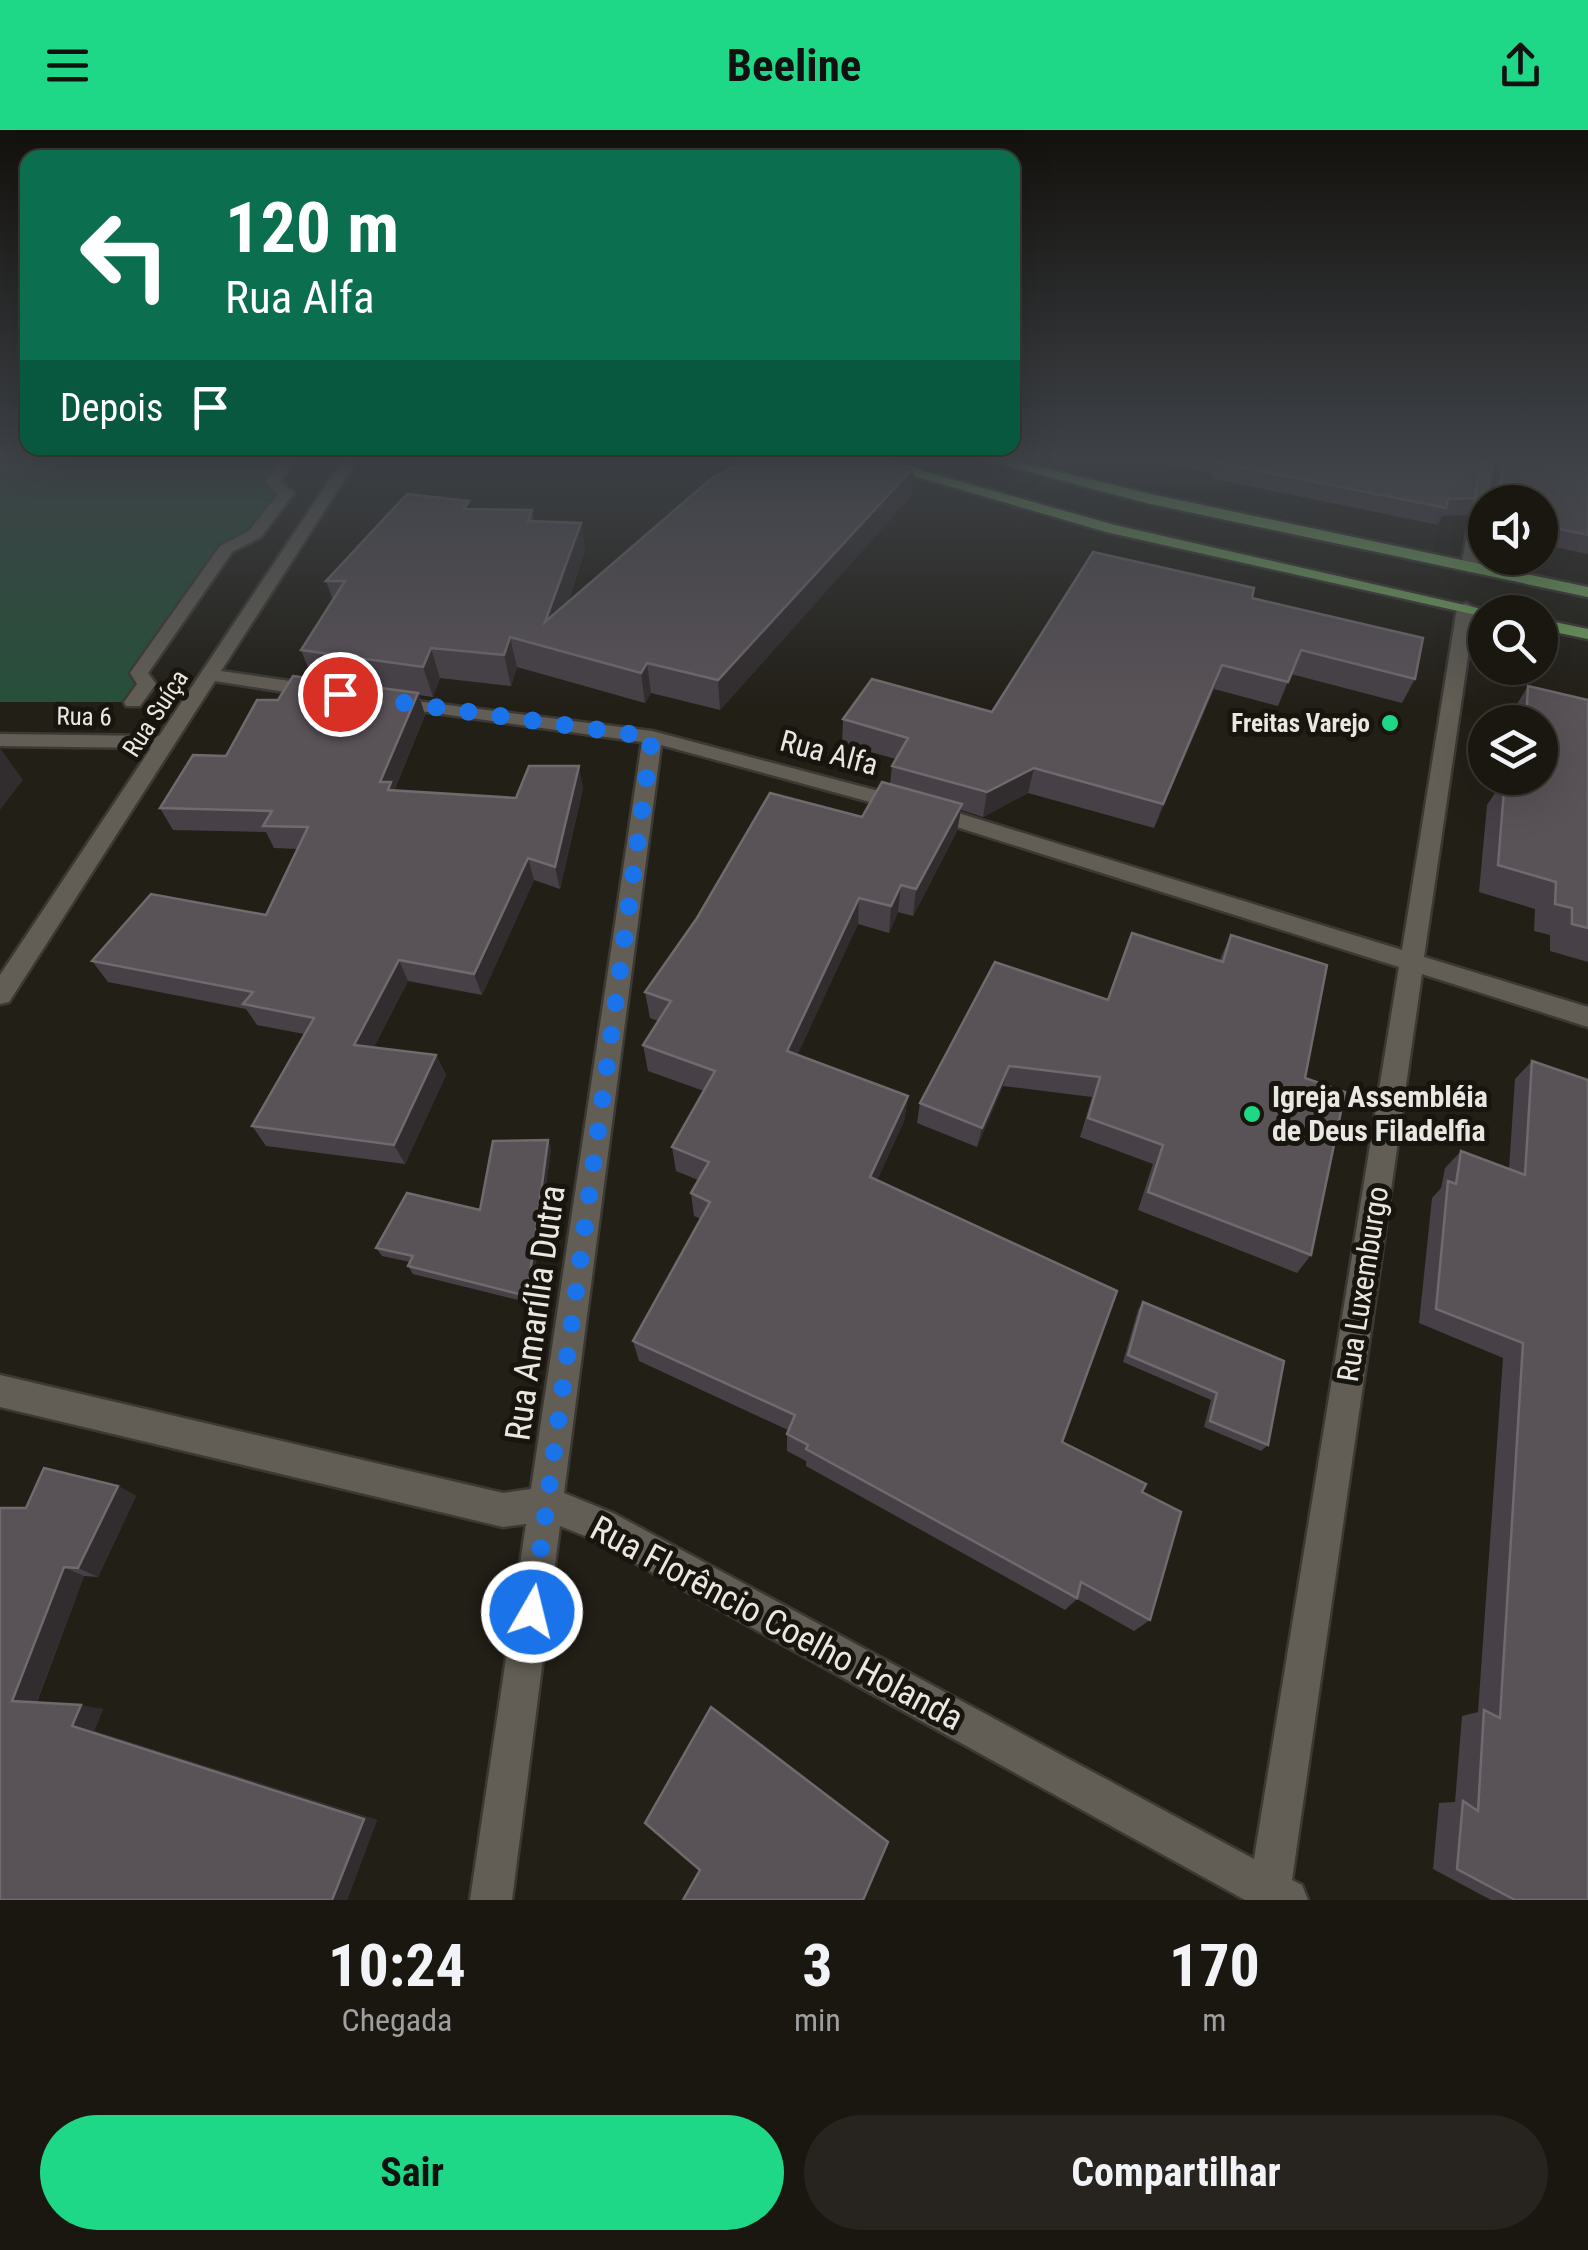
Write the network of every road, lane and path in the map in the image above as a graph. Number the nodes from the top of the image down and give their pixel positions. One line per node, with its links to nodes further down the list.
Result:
1 (244, 540): 13 (street)
2 (298, 540): 12 (street, Rua Suíça)
3 (1160, 540): 8 (main road)
4 (1341, 540): 5 (main road)
5 (1468, 567)
6 (1507, 575): 7 (main road)
7 (1588, 592)
8 (1468, 608)
9 (1558, 628): 10 (main road)
10 (1588, 634)
11 (1468, 654): 17 (street, Rua Luxemburgo)
12 (208, 675): 14 (street, Rua Alfa); 16 (street, Rua Suíça)
13 (133, 702)
14 (652, 737): 17 (street, Rua Alfa); 21 (street, Rua Amarília Dutra)
15 (0, 740): 16 (street, Rua 6)
16 (166, 742): 18 (street, Rua Suíça)
17 (1412, 964): 19 (street, Rua Alfa); 22 (street, Rua Luxemburgo)
18 (0, 995)
19 (1588, 1017)
20 (0, 1391): 21 (street, Rua Florêncio Coelho Holanda)
21 (547, 1504): 22 (street, Rua Florêncio Coelho Holanda); 23 (street, Rua Amarília Dutra)
22 (1275, 1897)
23 (491, 1900)

